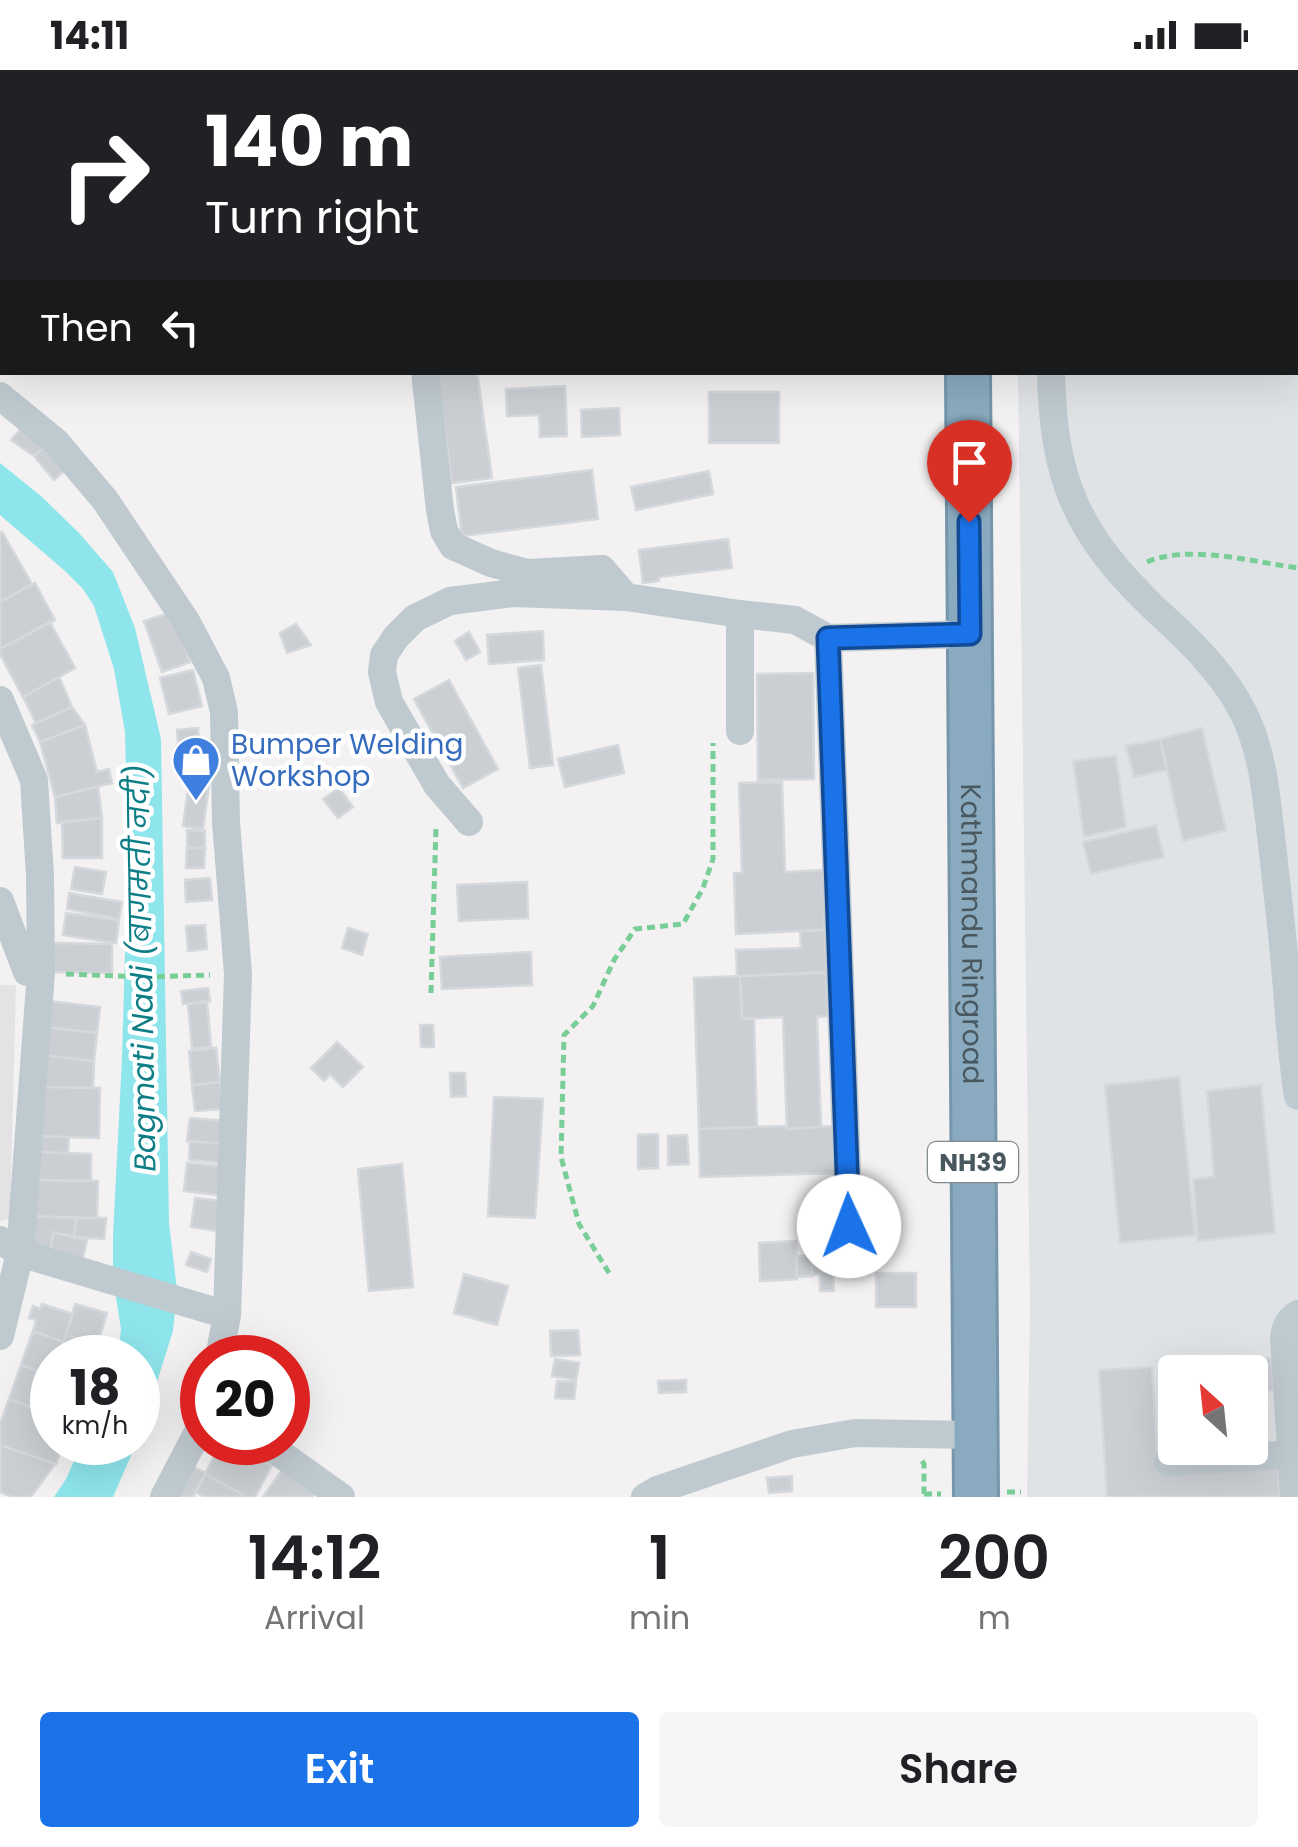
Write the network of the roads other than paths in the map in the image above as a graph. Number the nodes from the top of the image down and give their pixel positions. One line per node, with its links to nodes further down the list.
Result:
1 (425, 375): 5 (street)
2 (968, 375): 7 (highway, Kathmandu Ringroad / NH39)
3 (1050, 375): 14 (street)
4 (0, 396): 18 (street)
5 (626, 597): 6 (street); 11 (street)
6 (740, 614): 8 (street); 10 (street)
7 (970, 634): 8 (street); 21 (highway, Kathmandu Ringroad / NH39)
8 (828, 638): 15 (street)
9 (0, 700): 13 (street)
10 (740, 730)
11 (468, 822)
12 (0, 901): 13 (street)
13 (30, 973): 16 (street)
14 (1298, 1096)
15 (849, 1226)
16 (10, 1247): 18 (street); 20 (street)
17 (1298, 1314): 22 (street)
18 (228, 1315): 19 (street)
19 (224, 1335)
20 (0, 1336)
21 (975, 1435): 28 (street); 29 (highway, Kathmandu Ringroad / NH39)
22 (1292, 1454): 23 (street); 30 (street)
23 (1268, 1456)
24 (181, 1465): 26 (street)
25 (296, 1465): 27 (street)
26 (164, 1497)
27 (341, 1497)
28 (645, 1497)
29 (976, 1497)
30 (1294, 1497)

